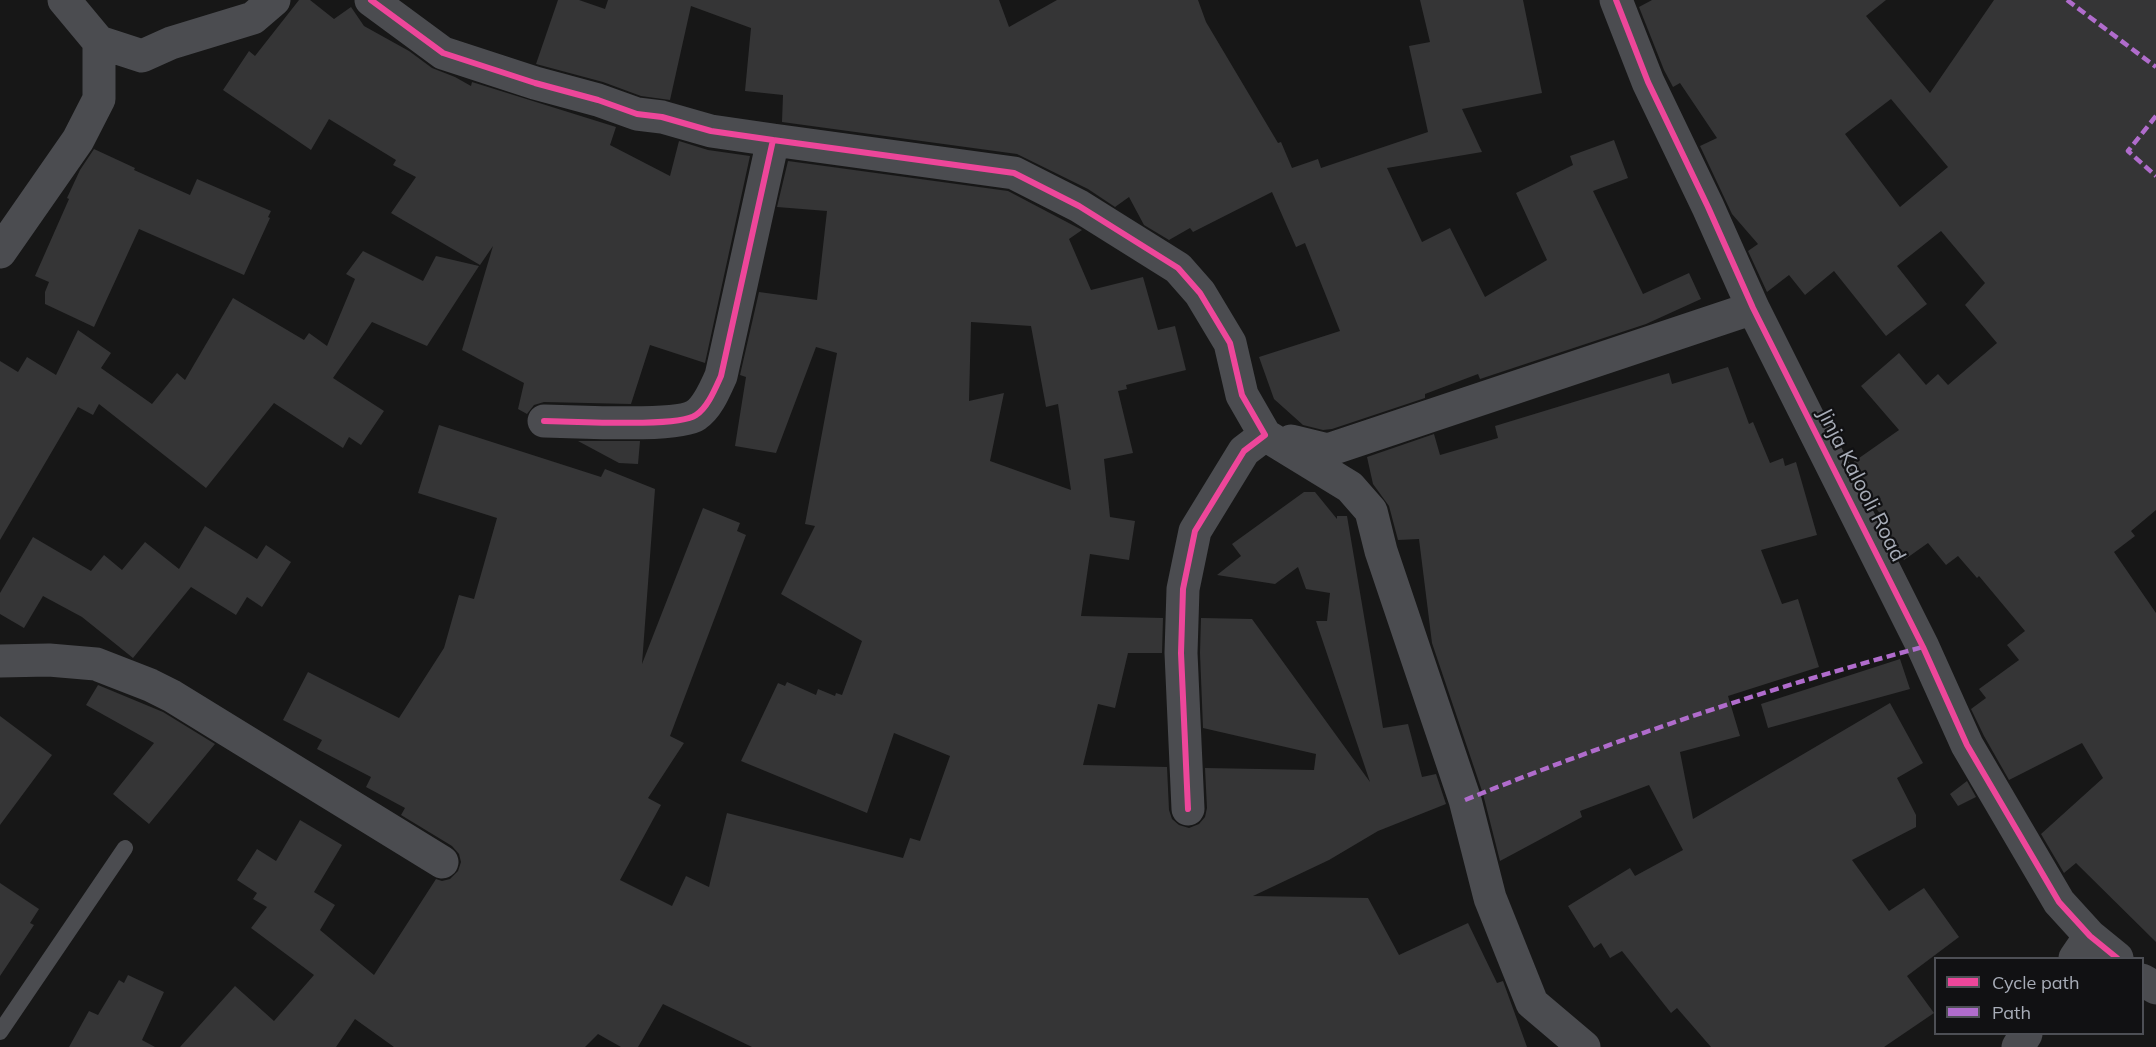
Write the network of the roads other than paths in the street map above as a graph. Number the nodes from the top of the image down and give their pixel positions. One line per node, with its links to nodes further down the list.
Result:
1 (64, 0): 5 (street)
2 (274, 0): 5 (street)
3 (371, 0): 6 (street)
4 (1616, 0): 8 (street, Jinja Kalooli Road)
5 (99, 42): 7 (street)
6 (773, 140): 9 (street); 10 (street)
7 (0, 252)
8 (1753, 308): 10 (street); 15 (street, Jinja Kalooli Road)
9 (544, 421)
10 (1265, 435): 12 (street); 18 (street)
11 (0, 661): 14 (street)
12 (1188, 809)
13 (125, 848): 17 (lane)
14 (442, 861)
15 (2083, 947): 16 (street, Jinja Kalooli Road)
16 (2114, 957)
17 (0, 1032)
18 (1584, 1047)

